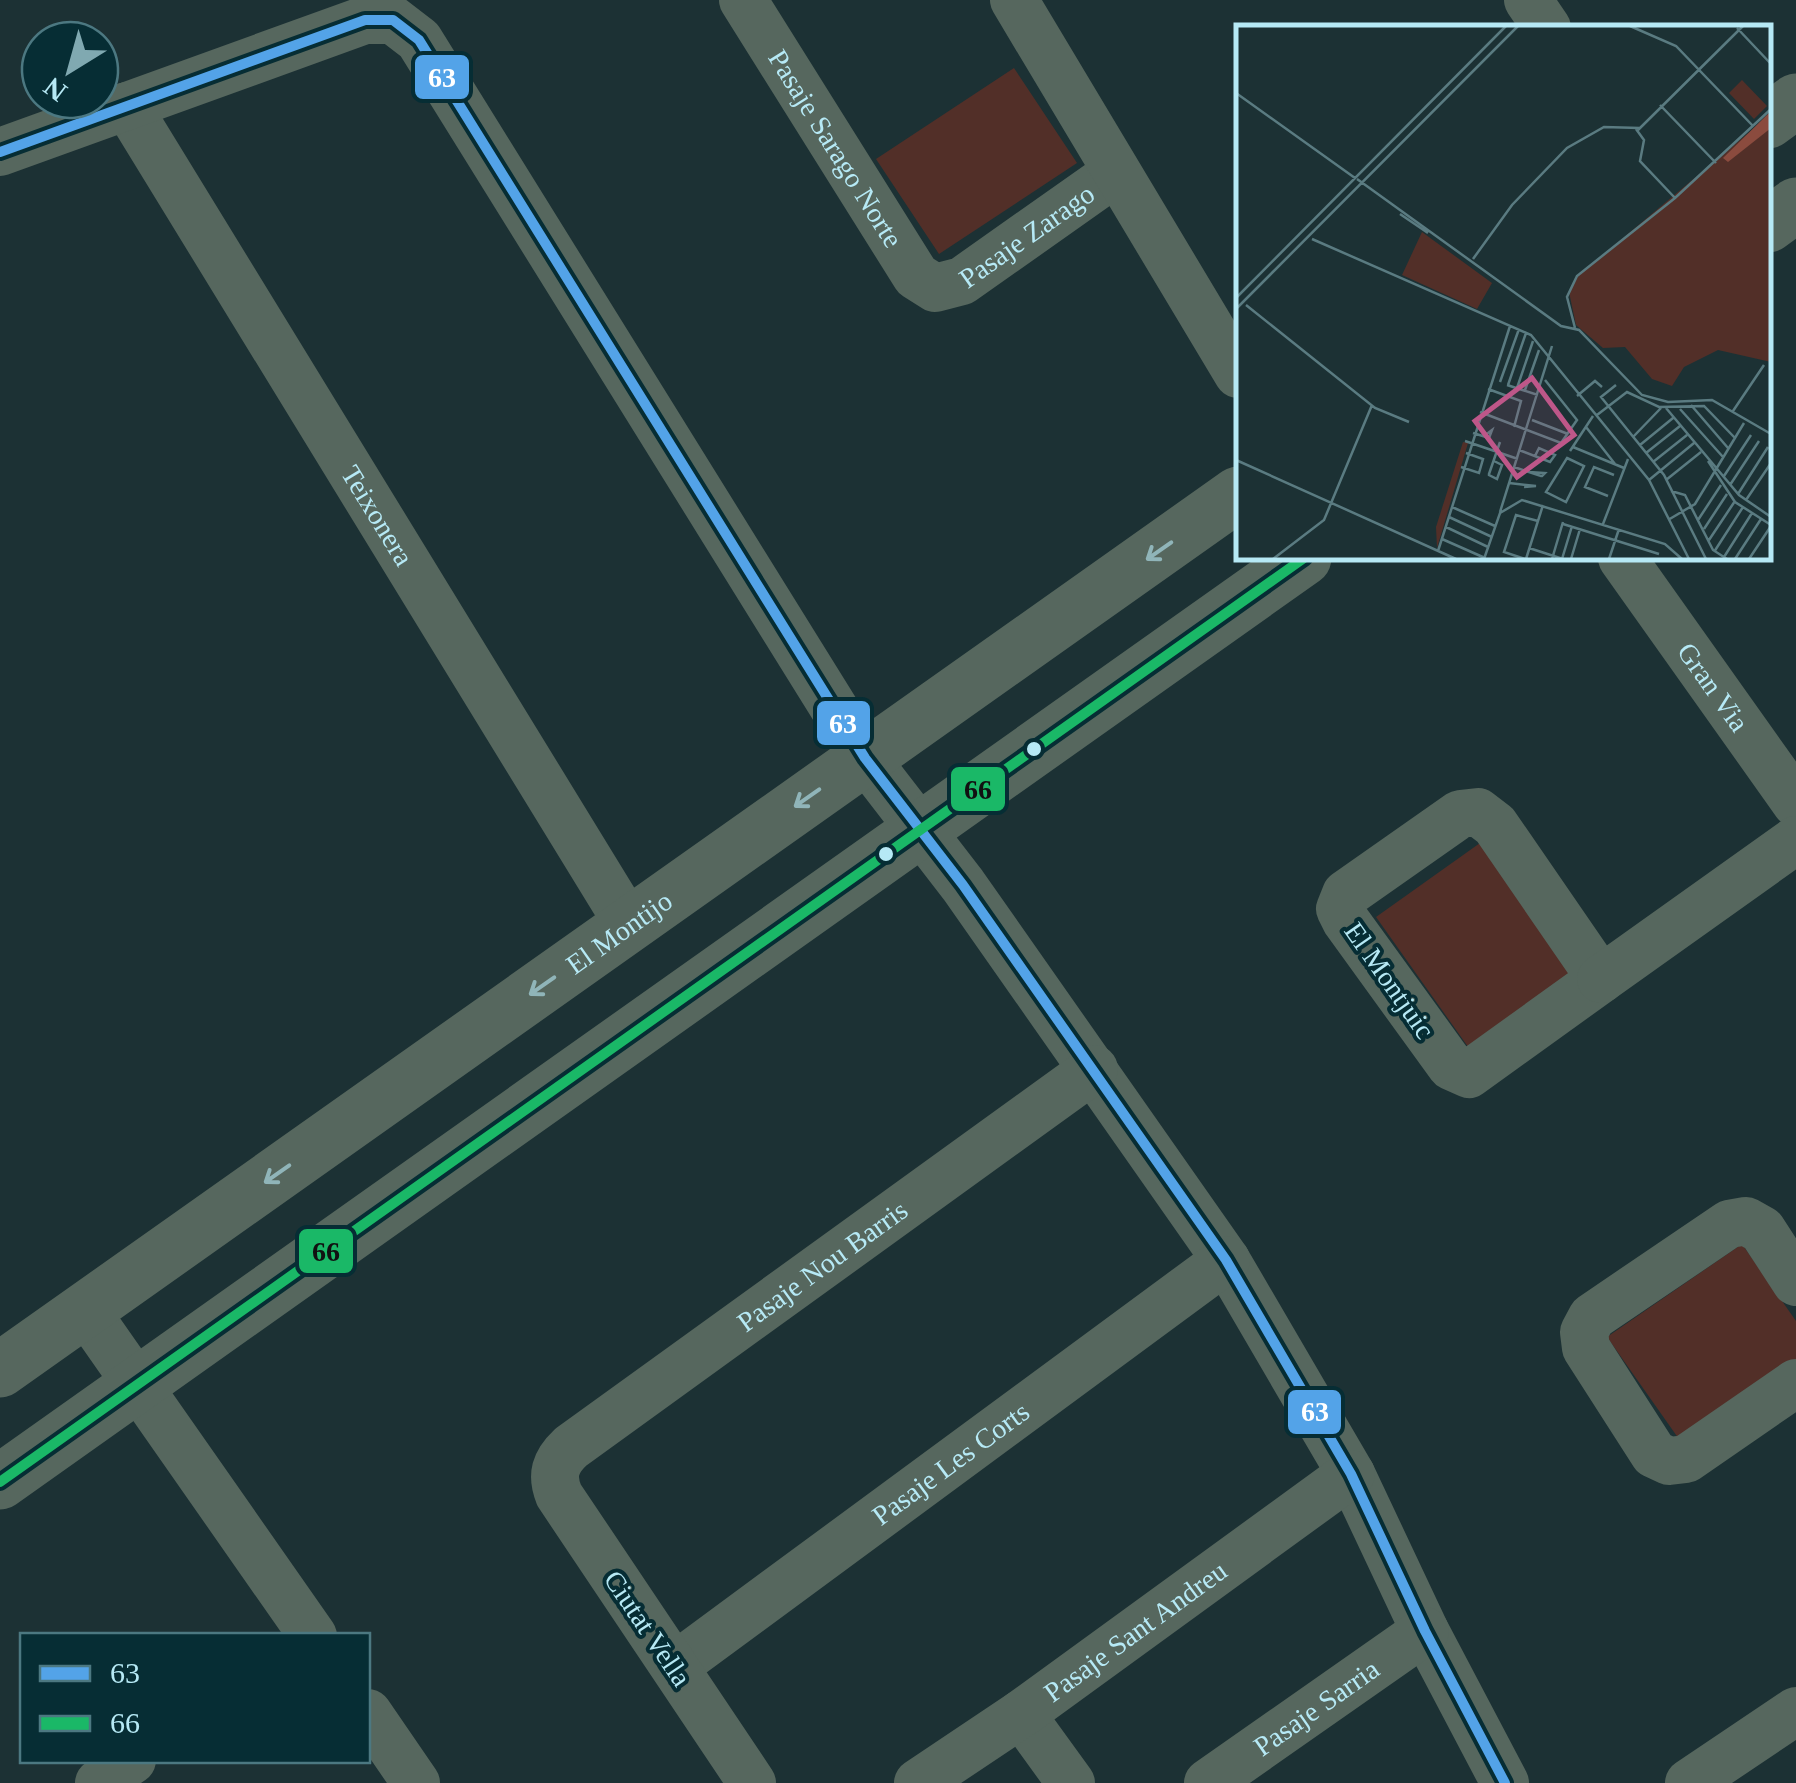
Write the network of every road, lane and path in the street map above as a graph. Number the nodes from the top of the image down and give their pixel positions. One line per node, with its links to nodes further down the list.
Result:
1 (743, 0): 12 (street, Pasaje Sarago Norte)
2 (1014, 0): 9 (street)
3 (1528, 0): 4 (street)
4 (1545, 25)
5 (1796, 101): 7 (street)
6 (127, 106): 8 (street); 17 (street); 21 (street, Teixonera)
7 (1771, 119)
8 (0, 152)
9 (1115, 173): 12 (street, Pasaje Zarago); 13 (street)
10 (1796, 205): 11 (street)
11 (1771, 223)
12 (935, 288)
13 (1236, 371)
14 (1236, 495): 17 (street, El Montijo, one-way to 17)
15 (1301, 560): 19 (street)
16 (1615, 562): 18 (street, Gran Via)
17 (865, 758): 19 (street); 21 (street, El Montijo, one-way to 21)
18 (1796, 803)
19 (922, 830): 23 (street); 29 (street)
20 (1796, 840): 22 (street, El Montjuic)
21 (628, 925): 26 (street, El Montijo, one-way to 26)
22 (1600, 979): 22 (street, El Montjuic)
23 (1094, 1068): 24 (street); 30 (street, Pasaje Nou Barris)
24 (1226, 1260): 31 (street); 35 (street, Pasaje Les Corts)
25 (1796, 1282): 28 (street)
26 (84, 1310): 27 (street, El Montijo); 29 (street)
27 (0, 1370)
28 (1796, 1383)
29 (137, 1385): 32 (street); 34 (street)
30 (555, 1469): 35 (street, Ciutat Vella)
31 (1350, 1474): 33 (street); 37 (street, Pasaje Sant Andreu)
32 (0, 1482)
33 (1425, 1631): 45 (street, Pasaje Sarria); 46 (street)
34 (311, 1633)
35 (674, 1666): 42 (street, Ciutat Vella)
36 (1796, 1711): 47 (street)
37 (1021, 1714): 43 (street, Pasaje Sant Andreu); 44 (street)
38 (370, 1716): 41 (street)
39 (128, 1763): 40 (street)
40 (99, 1783)
41 (416, 1783)
42 (752, 1783)
43 (918, 1783)
44 (1071, 1783)
45 (1208, 1783)
46 (1505, 1783)
47 (1689, 1783)

